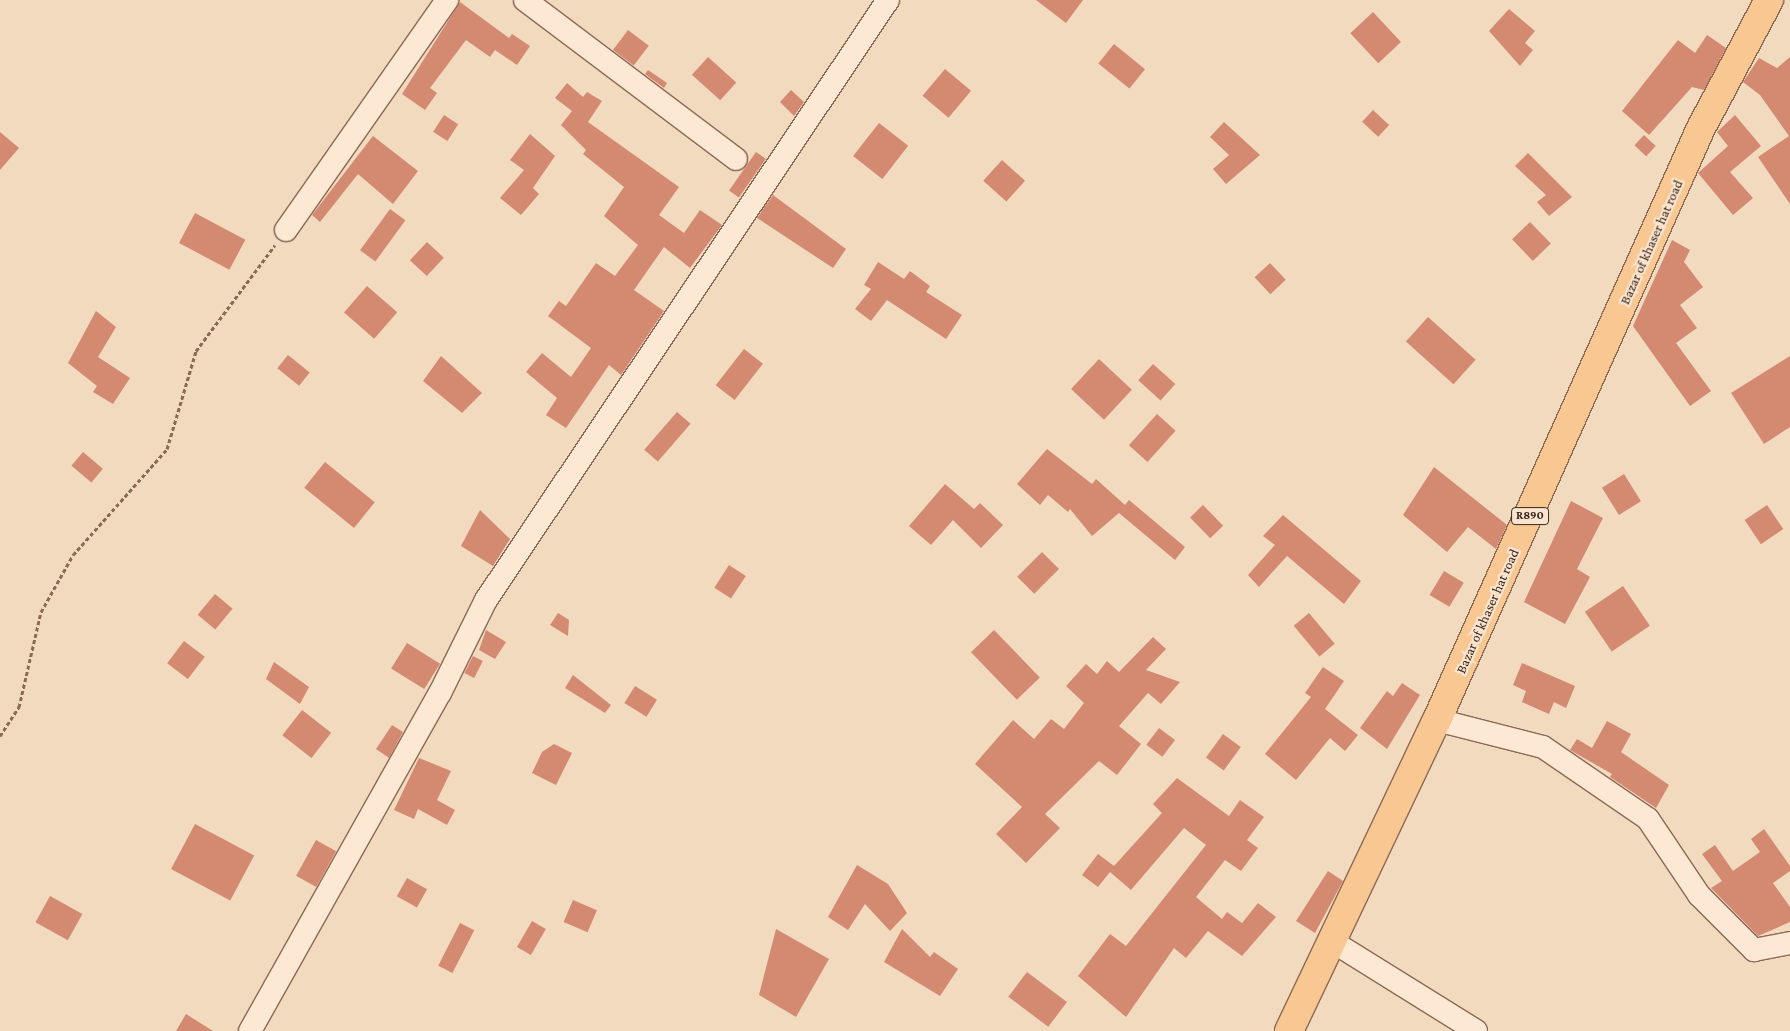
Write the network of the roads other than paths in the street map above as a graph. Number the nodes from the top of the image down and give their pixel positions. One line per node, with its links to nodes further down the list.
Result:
1 (447, 0): 6 (street)
2 (525, 0): 5 (street)
3 (888, 0): 10 (street)
4 (1769, 0): 7 (main road, Bazar of khaser hat road / R890)
5 (736, 160)
6 (286, 230)
7 (1437, 720): 8 (main road, Bazar of khaser hat road / R890); 9 (street)
8 (1330, 940): 11 (main road, Bazar of khaser hat road / R890); 12 (street)
9 (1790, 943)
10 (250, 1031)
11 (1288, 1031)
12 (1476, 1031)

